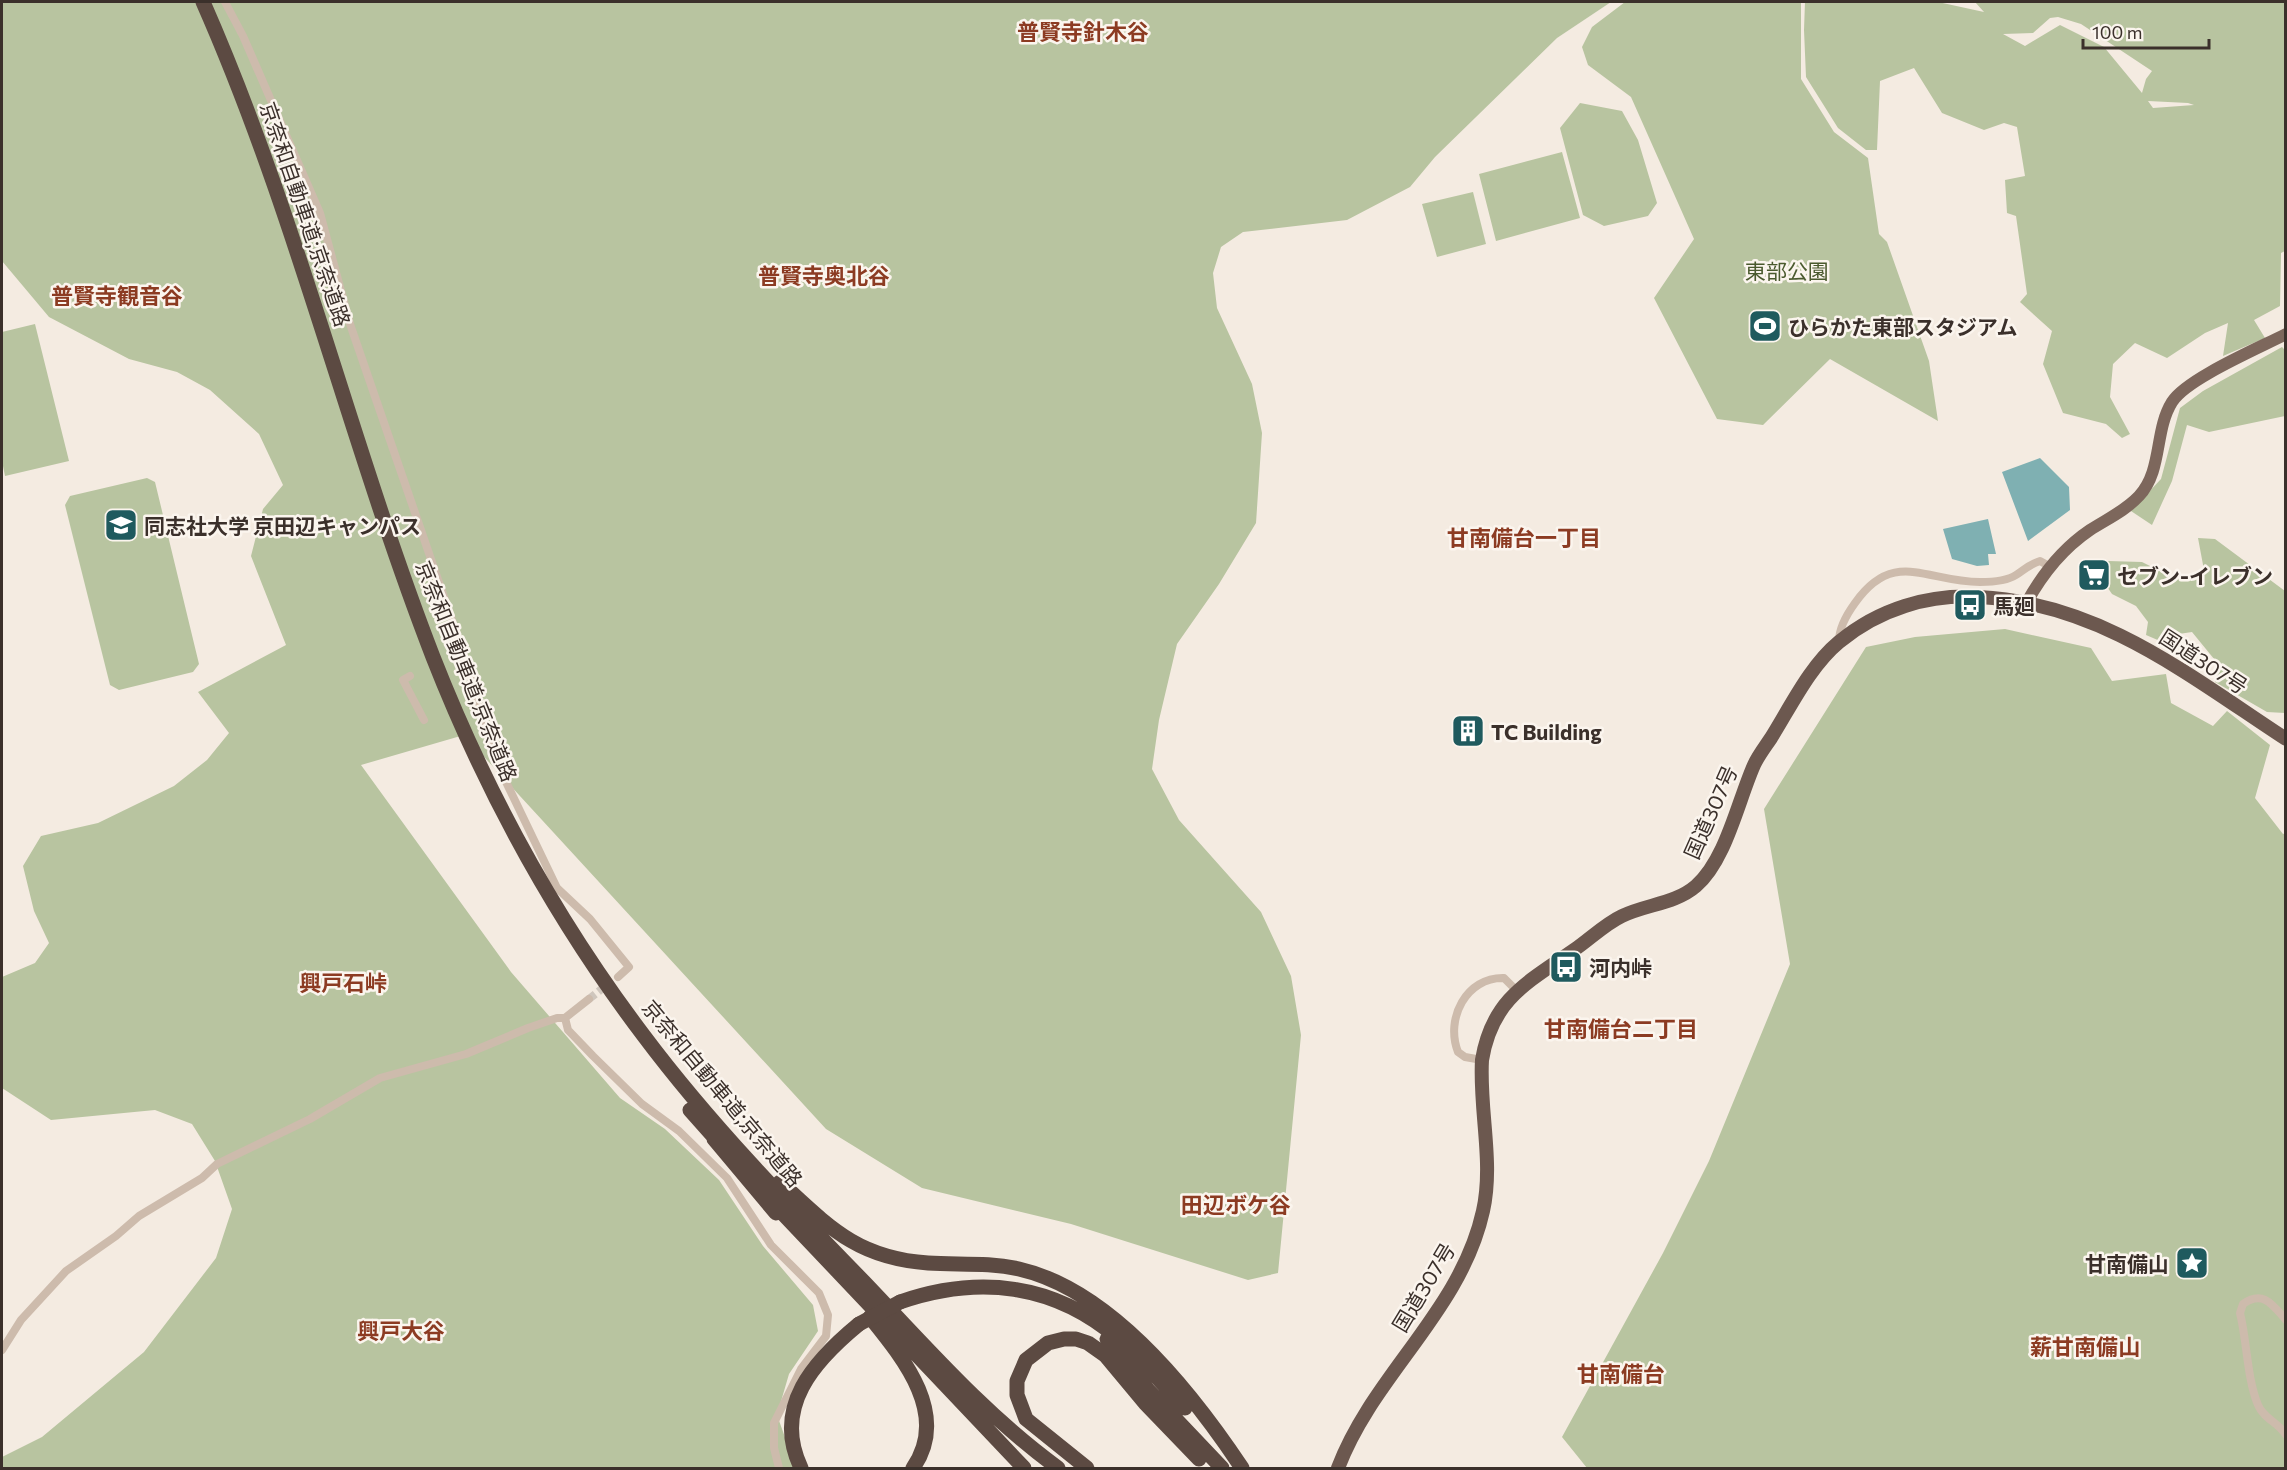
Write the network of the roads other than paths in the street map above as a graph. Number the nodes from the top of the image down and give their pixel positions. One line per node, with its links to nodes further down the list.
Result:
1 (198, 2): 19 (highway, 京奈和自動車道;京奈道路)
2 (203, 2): 18 (highway, 京奈和自動車道;京奈道路)
3 (225, 2): 8 (street)
4 (2286, 334): 5 (main road)
5 (2049, 566): 6 (main road); 7 (street)
6 (2027, 602): 7 (highway, 国道307号); 12 (highway, 国道307号)
7 (1839, 642): 14 (highway, 国道307号)
8 (464, 655): 9 (street); 13 (street)
9 (455, 658)
10 (410, 676): 11 (street)
11 (424, 720)
12 (2286, 739)
13 (618, 977)
14 (1516, 990): 17 (highway, 国道307号); 17 (street)
15 (589, 999): 16 (street)
16 (565, 1018): 23 (street); 25 (street)
17 (1482, 1060): 35 (highway, 国道307号)
18 (703, 1110): 30 (highway, 京奈和自動車道;京奈道路); 34 (highway)
19 (705, 1127): 28 (highway); 29 (highway, 京奈和自動車道;京奈道路)
20 (903, 1306): 22 (highway); 33 (highway); 34 (highway)
21 (2286, 1320): 24 (street)
22 (863, 1327): 26 (highway); 27 (highway)
23 (2, 1350)
24 (2286, 1435)
25 (779, 1468)
26 (801, 1468)
27 (811, 1468)
28 (913, 1468)
29 (1024, 1468)
30 (1058, 1468)
31 (1087, 1468): 32 (highway)
32 (1211, 1468)
33 (1222, 1468)
34 (1241, 1468)
35 (1338, 1468)

